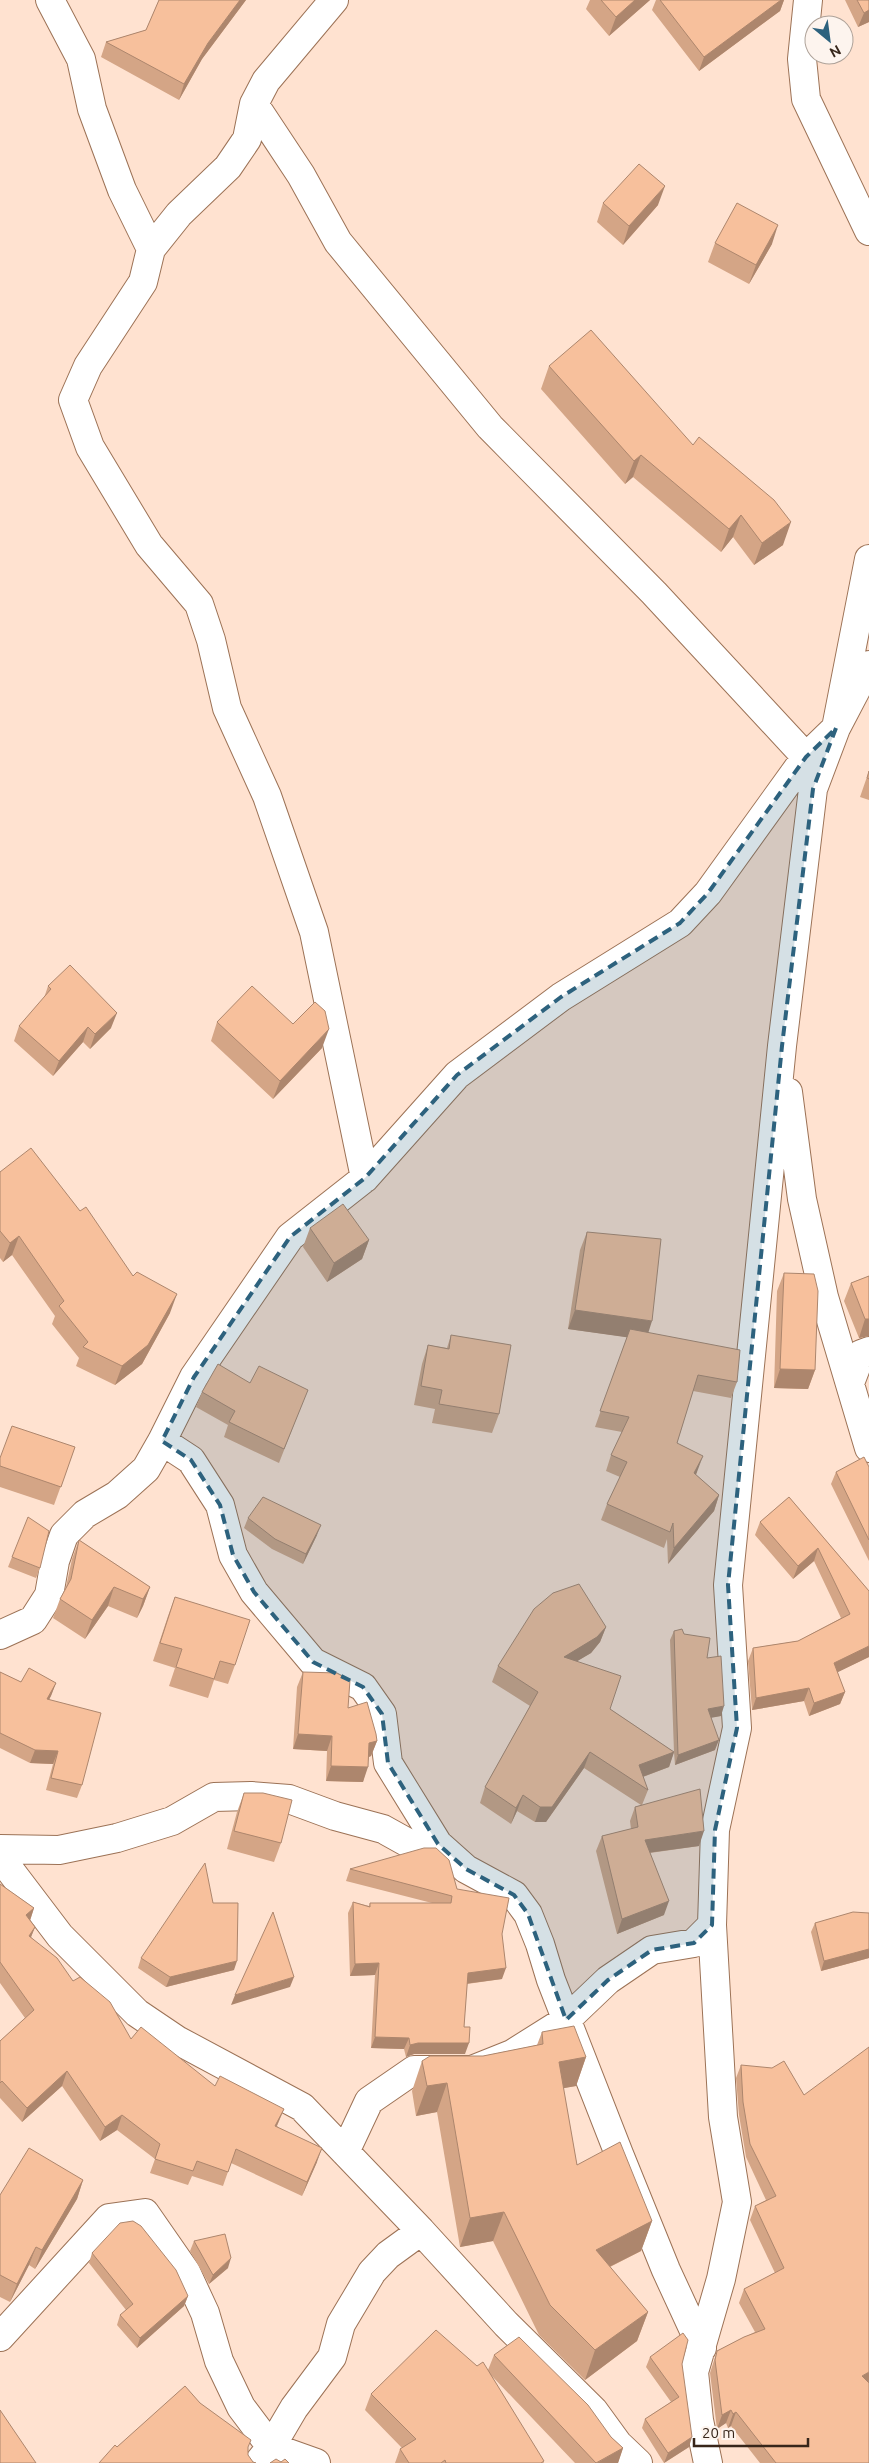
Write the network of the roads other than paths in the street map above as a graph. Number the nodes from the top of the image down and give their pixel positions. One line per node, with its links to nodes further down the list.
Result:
1 (50, 0): 6 (street)
2 (334, 0): 4 (street)
3 (808, 0): 5 (street)
4 (254, 104): 6 (street); 10 (street)
5 (869, 231)
6 (151, 249): 12 (street)
7 (869, 559): 9 (street)
8 (869, 665): 9 (street)
9 (836, 728): 10 (street); 11 (street)
10 (806, 757): 12 (street)
11 (782, 1046): 14 (street); 21 (street)
12 (365, 1178): 15 (street)
13 (869, 1351): 14 (street)
14 (850, 1383): 16 (street)
15 (162, 1441): 17 (street); 18 (street)
16 (869, 1448)
17 (0, 1636)
18 (438, 1844): 19 (street); 22 (street)
19 (0, 1849)
20 (0, 1857): 23 (street)
21 (712, 1925): 22 (street); 26 (street)
22 (566, 2020): 23 (street); 26 (street)
23 (345, 2152): 24 (street)
24 (421, 2231): 27 (street); 29 (street)
25 (0, 2338): 27 (street)
26 (702, 2348): 30 (street)
27 (265, 2455): 28 (street)
28 (316, 2463)
29 (638, 2463)
30 (708, 2463)

